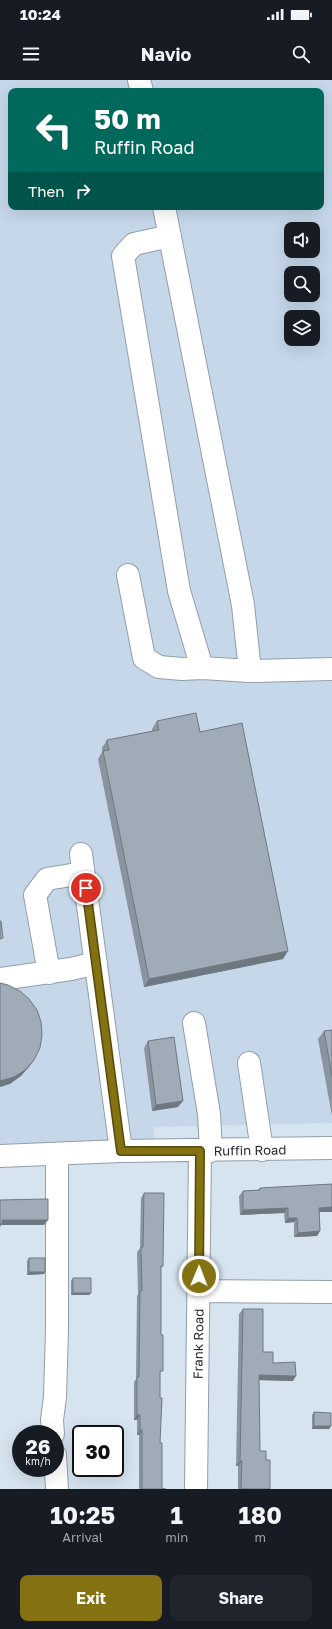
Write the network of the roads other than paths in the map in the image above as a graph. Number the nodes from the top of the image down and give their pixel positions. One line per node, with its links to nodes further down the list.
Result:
1 (165, 210): 2 (street)
2 (170, 236): 4 (street); 6 (street)
3 (128, 575): 4 (street)
4 (202, 668): 6 (street)
5 (332, 669): 6 (street)
6 (250, 671)
7 (96, 963): 8 (street); 8 (street); 14 (street)
8 (49, 973): 9 (street)
9 (0, 979)
10 (194, 1023): 15 (street, Frank Road)
11 (249, 1063): 13 (street)
12 (332, 1148): 13 (street, Ruffin Road)
13 (262, 1150): 15 (street, Ruffin Road)
14 (121, 1151): 15 (street, Ruffin Road); 16 (street, Ruffin Road)
15 (206, 1151): 18 (street, Frank Road)
16 (57, 1154): 17 (street, Ruffin Road); 20 (street)
17 (0, 1156)
18 (198, 1291): 19 (street); 23 (street, Frank Road)
19 (332, 1292)
20 (52, 1425)
21 (56, 1477): 22 (street)
22 (56, 1489)
23 (196, 1489)

